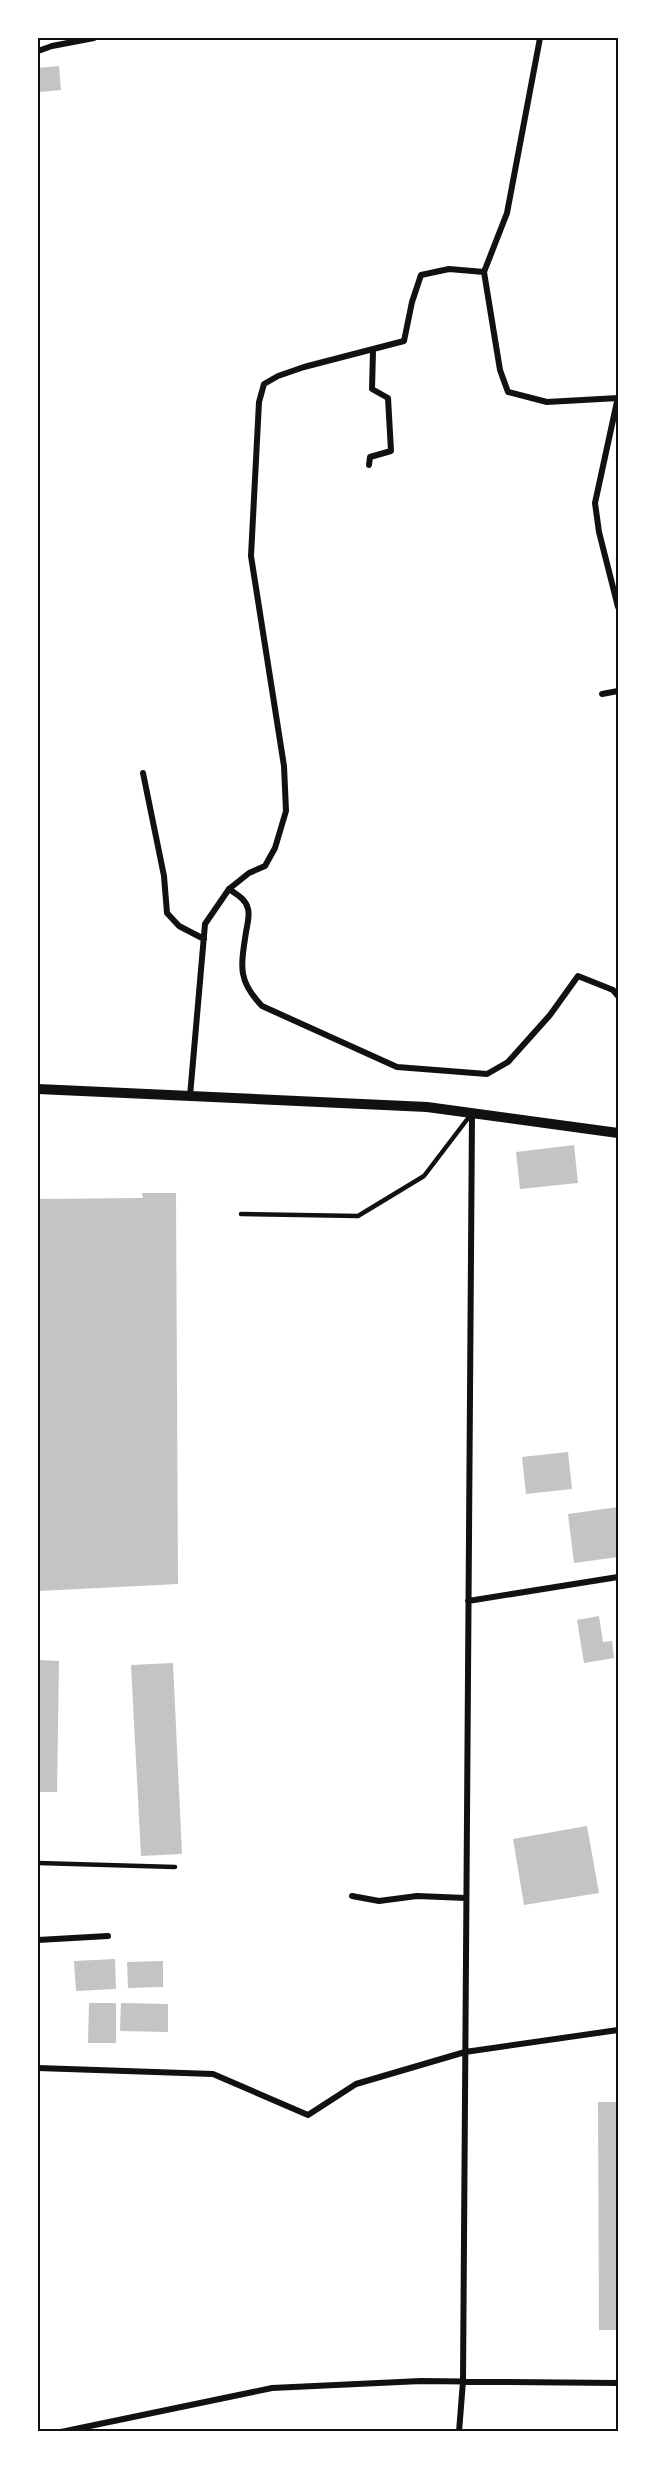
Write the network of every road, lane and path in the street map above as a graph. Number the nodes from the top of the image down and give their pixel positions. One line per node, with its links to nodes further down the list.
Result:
1 (94, 38): 3 (street)
2 (540, 38): 4 (street)
3 (38, 51)
4 (484, 272): 5 (street); 6 (street)
5 (373, 351): 7 (street); 12 (street)
6 (618, 398): 8 (street)
7 (369, 465)
8 (618, 607)
9 (618, 691): 10 (street)
10 (602, 694)
11 (143, 773): 13 (street)
12 (229, 889): 13 (street); 14 (street)
13 (204, 939): 17 (street)
14 (616, 990): 15 (street)
15 (618, 996)
16 (38, 1089): 17 (street)
17 (190, 1096): 18 (street)
18 (472, 1113): 19 (street); 20 (lane); 22 (street)
19 (618, 1133)
20 (241, 1214)
21 (618, 1577): 22 (street)
22 (468, 1600): 26 (street)
23 (38, 1863): 24 (lane)
24 (175, 1867)
25 (352, 1896): 26 (street)
26 (466, 1898): 30 (street)
27 (108, 1936): 28 (street)
28 (38, 1940)
29 (618, 2030): 30 (street)
30 (465, 2052): 31 (street); 32 (street)
31 (38, 2068)
32 (463, 2381): 33 (street); 34 (street); 35 (street)
33 (618, 2383)
34 (61, 2432)
35 (459, 2432)

